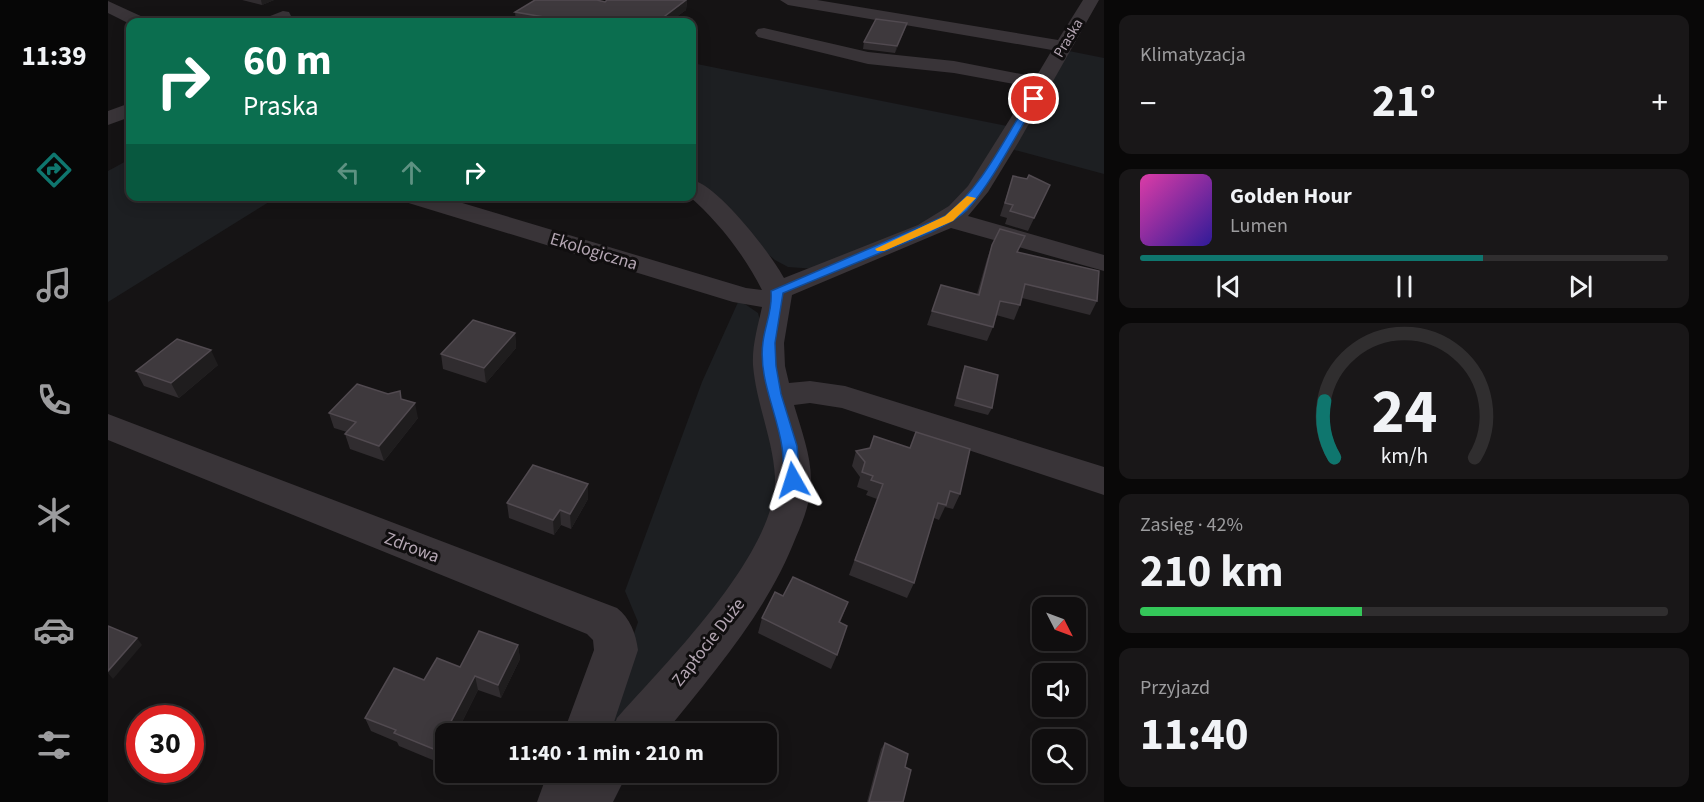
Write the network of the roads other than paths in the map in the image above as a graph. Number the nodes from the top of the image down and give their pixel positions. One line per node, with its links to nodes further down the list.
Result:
1 (788, 0): 8 (street)
2 (1091, 0): 8 (street, Praska)
3 (108, 6): 4 (street)
4 (130, 18)
5 (126, 21): 6 (street)
6 (108, 23)
7 (765, 33): 9 (street)
8 (1062, 46): 9 (street, Praska)
9 (1042, 84): 14 (street, Praska)
10 (126, 111): 11 (street)
11 (108, 119)
12 (696, 190): 16 (street)
13 (428, 201): 16 (street, Ekologiczna)
14 (949, 219): 15 (street); 16 (street, Praska)
15 (1104, 263)
16 (778, 296): 17 (street, Zapłocie Duże)
17 (775, 394): 19 (street); 21 (street, Zapłocie Duże)
18 (108, 426): 20 (street, Zdrowa)
19 (1104, 481)
20 (590, 723)
21 (643, 723)
22 (568, 783): 24 (street)
23 (597, 783): 25 (street)
24 (562, 802)
25 (585, 802)

